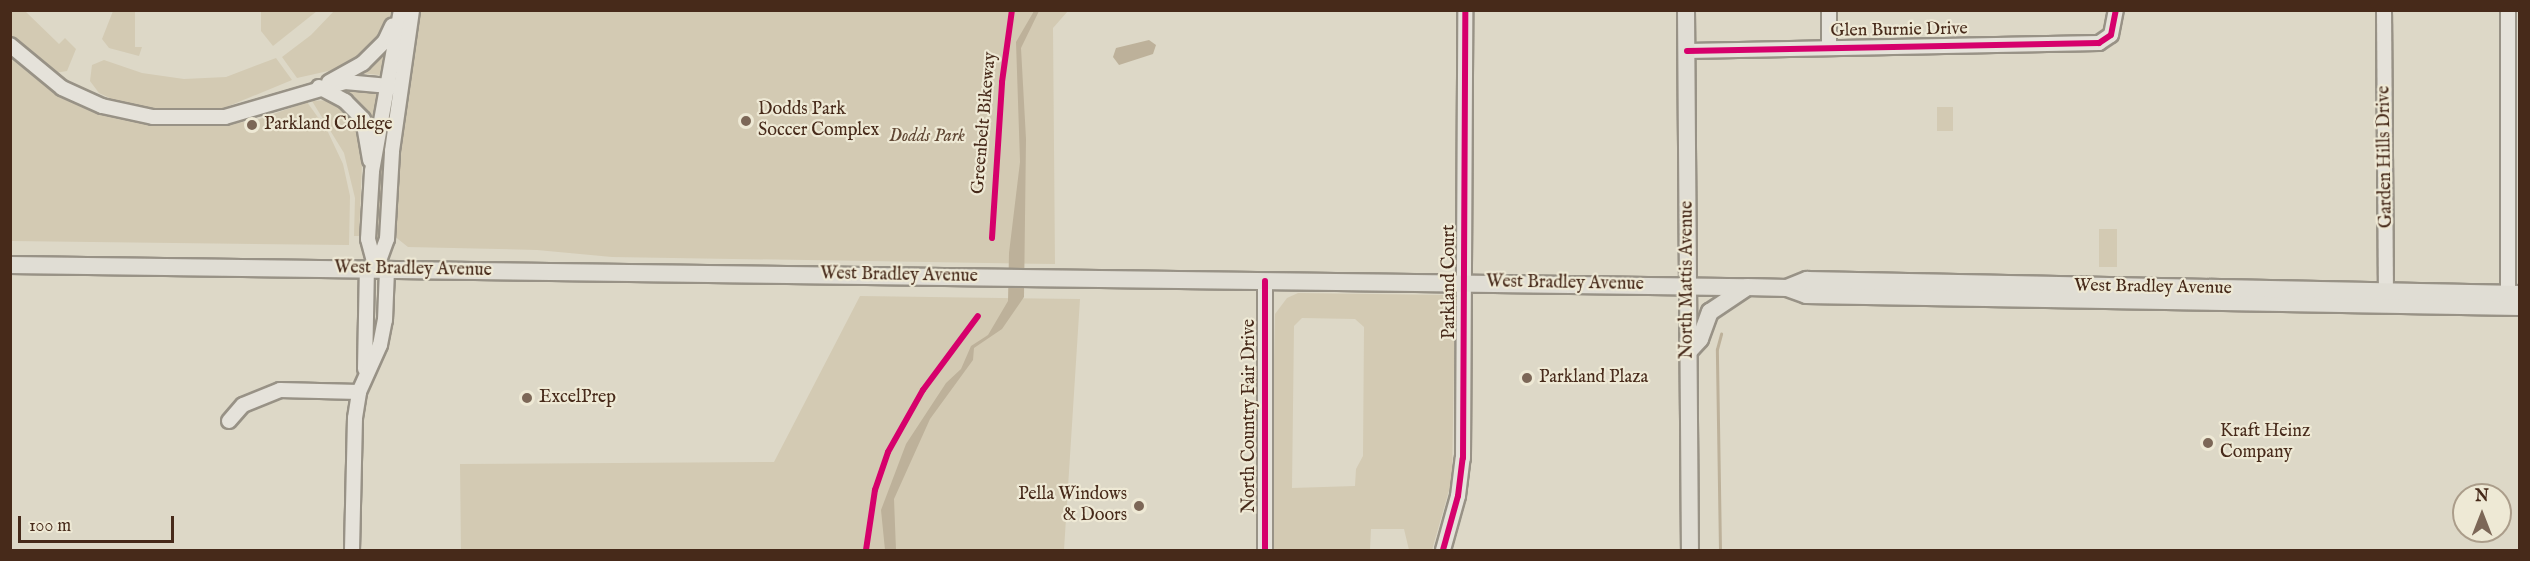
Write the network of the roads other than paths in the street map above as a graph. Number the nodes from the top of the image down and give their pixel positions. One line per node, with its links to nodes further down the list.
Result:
1 (400, 10): 12 (street); 13 (street)
2 (412, 10): 12 (street)
3 (1464, 10): 18 (street, Parkland Court)
4 (1686, 10): 11 (main road, North Mattis Avenue)
5 (1828, 10): 10 (street)
6 (2116, 10): 10 (street, Glen Burnie Drive)
7 (2384, 10): 21 (street, Garden Hills Drive)
8 (2508, 10): 22 (street)
9 (10, 45): 13 (street)
10 (1829, 47): 11 (street, Glen Burnie Drive)
11 (1687, 51): 19 (main road, North Mattis Avenue)
12 (393, 86): 13 (street); 14 (street); 16 (street)
13 (319, 87): 14 (street)
14 (372, 171): 16 (street)
15 (10, 265): 16 (main road, West Bradley Avenue)
16 (377, 269): 17 (main road, West Bradley Avenue); 24 (street); 24 (street)
17 (1265, 280): 18 (main road, West Bradley Avenue); 28 (street, North Country Fair Drive)
18 (1465, 283): 19 (main road, West Bradley Avenue); 29 (street, Parkland Court)
19 (1689, 286): 20 (main road, West Bradley Avenue); 23 (main road, North Mattis Avenue)
20 (1747, 287): 21 (main road, West Bradley Avenue); 23 (main road)
21 (2386, 298): 22 (main road, West Bradley Avenue)
22 (2514, 300)
23 (1689, 351): 30 (main road, North Mattis Avenue)
24 (365, 374): 25 (street)
25 (359, 392): 26 (street); 27 (street)
26 (229, 421)
27 (352, 550)
28 (1265, 550)
29 (1443, 550)
30 (1690, 550)

